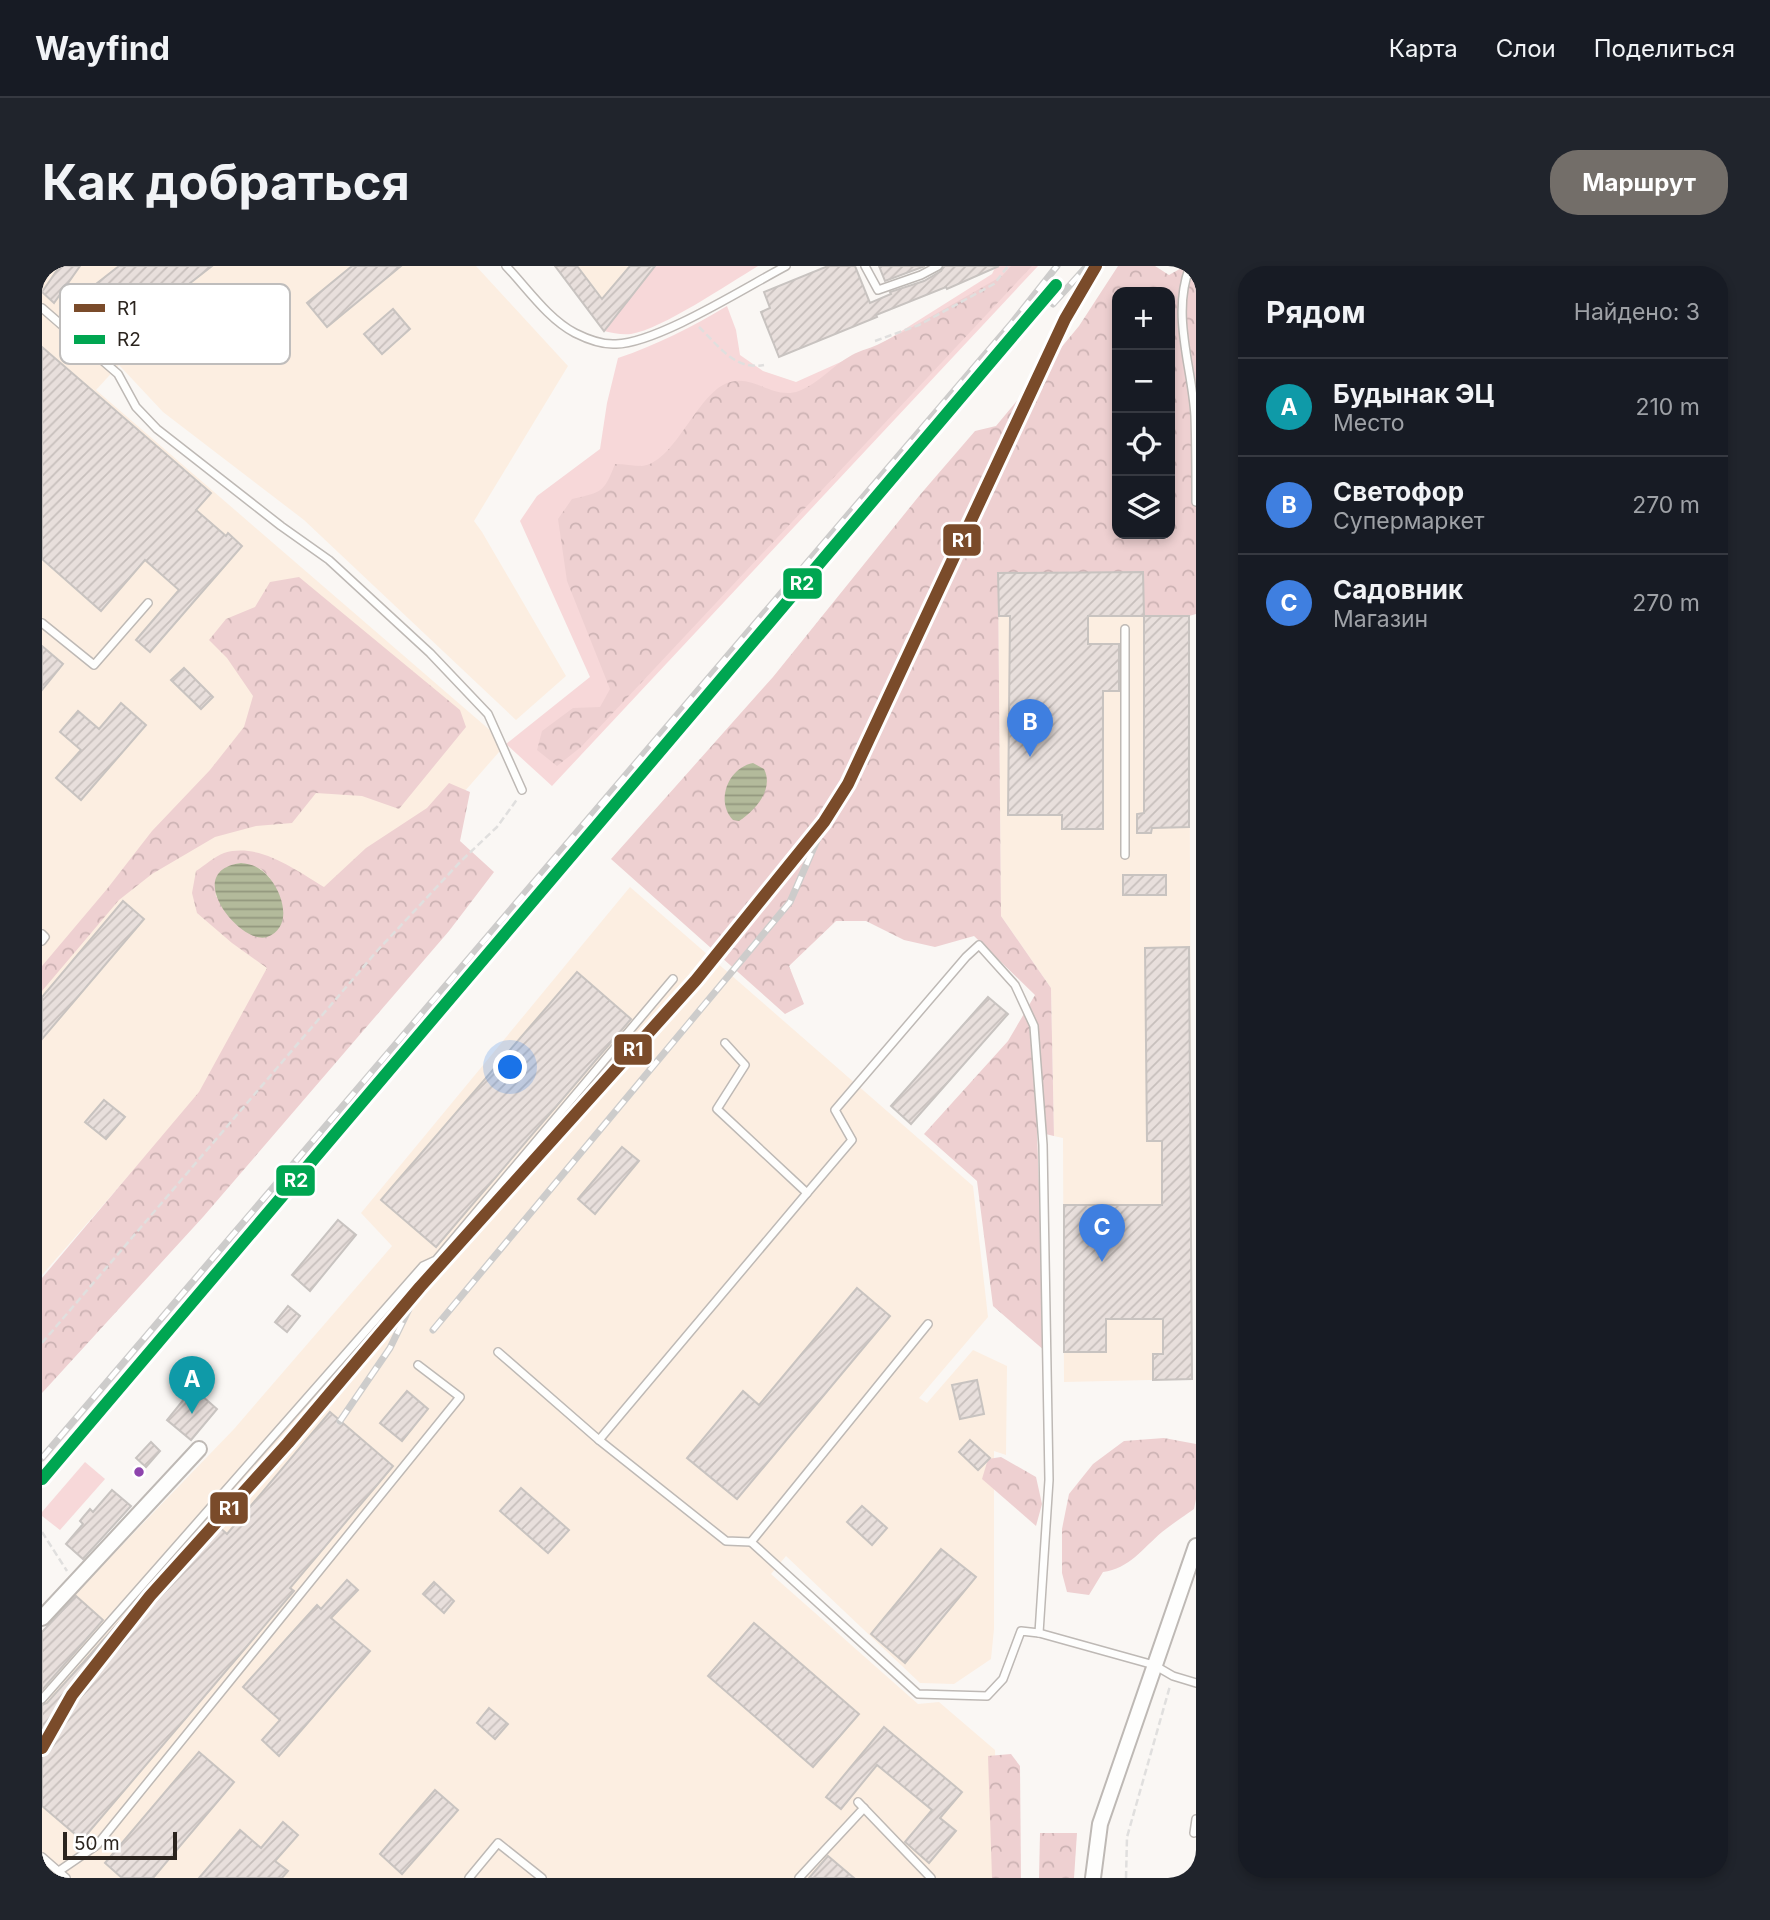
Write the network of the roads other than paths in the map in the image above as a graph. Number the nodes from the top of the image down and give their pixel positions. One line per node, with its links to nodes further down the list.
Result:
1 (506, 266): 2 (lane)
2 (786, 266)
3 (865, 266): 4 (lane)
4 (938, 266)
5 (1190, 266): 9 (lane)
6 (42, 308): 7 (lane)
7 (60, 324)
8 (106, 364): 13 (lane)
9 (1196, 502)
10 (148, 603): 11 (lane)
11 (42, 623)
12 (1125, 629): 14 (lane)
13 (522, 790)
14 (1125, 855)
15 (42, 934): 16 (lane)
16 (42, 941)
17 (673, 979): 31 (lane)
18 (725, 1043): 19 (lane)
19 (807, 1193): 23 (lane); 28 (lane)
20 (928, 1324): 25 (lane)
21 (498, 1352): 23 (lane)
22 (418, 1365): 35 (lane)
23 (599, 1440): 25 (lane)
24 (199, 1449): 27 (street)
25 (751, 1542): 28 (lane)
26 (1196, 1546): 29 (street)
27 (42, 1618)
28 (1039, 1633): 29 (lane)
29 (1154, 1665): 30 (lane); 41 (street)
30 (1196, 1683)
31 (42, 1699)
32 (1196, 1819): 33 (lane)
33 (1194, 1833)
34 (42, 1857): 35 (lane)
35 (59, 1871): 36 (lane)
36 (66, 1878)
37 (469, 1878): 38 (lane)
38 (542, 1878)
39 (799, 1878): 40 (lane)
40 (932, 1878)
41 (1093, 1878)

